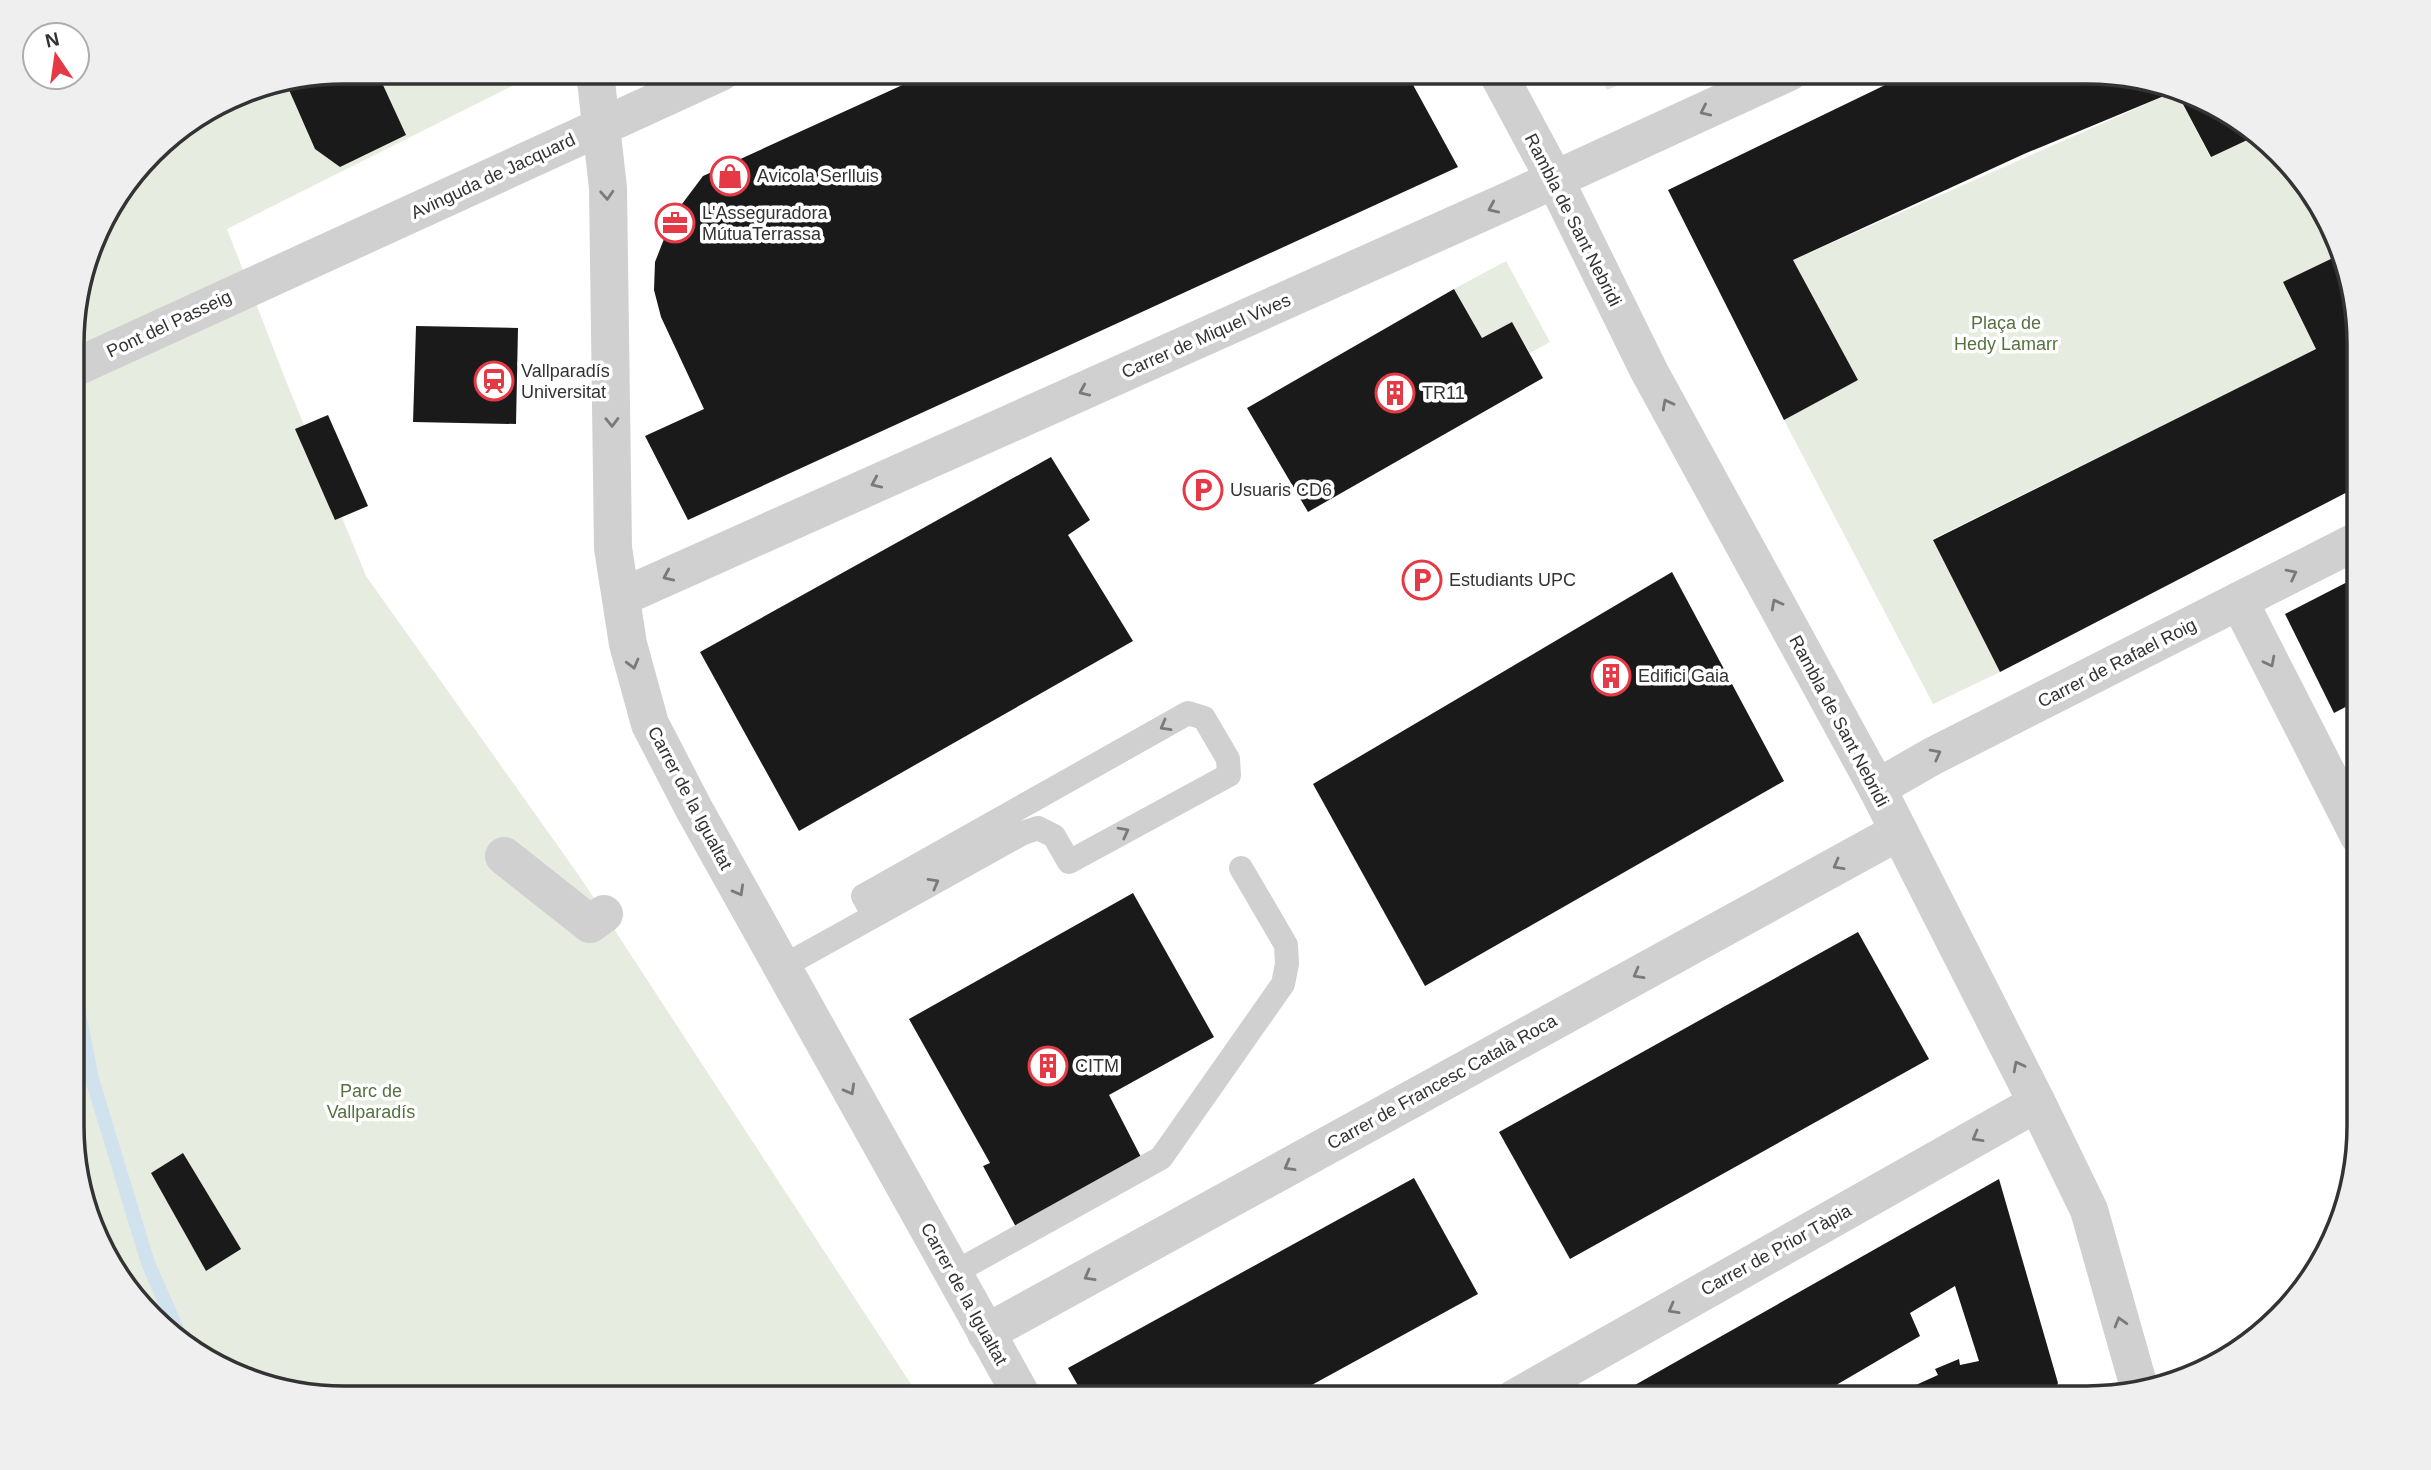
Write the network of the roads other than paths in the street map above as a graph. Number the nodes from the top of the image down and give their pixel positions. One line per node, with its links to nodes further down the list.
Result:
1 (596, 84): 5 (street, Carrer de la Igualtat)
2 (695, 84): 5 (street, Avinguda de Jacquard)
3 (1503, 84): 6 (street, Rambla de Sant Nebridi)
4 (1764, 84): 6 (street, Carrer de Miquel Vives, one-way to 6)
5 (600, 127): 7 (street, Avinguda de Jacquard); 10 (street, Carrer de la Igualtat, one-way to 10)
6 (1555, 180): 10 (street, Carrer de Miquel Vives, one-way to 10); 12 (street, Rambla de Sant Nebridi, one-way to 6)
7 (265, 281): 8 (street, Pont del Passeig)
8 (84, 363)
9 (2347, 546): 11 (street, Carrer de Rafael Roig, one-way to 9)
10 (622, 597): 19 (street, Carrer de la Igualtat, one-way to 19)
11 (2239, 601): 12 (street, Carrer de Rafael Roig, one-way to 11); 13 (street, one-way to 13)
12 (1877, 788): 14 (street, Rambla de Sant Nebridi)
13 (2347, 812)
14 (1898, 832): 20 (street, Rambla de Sant Nebridi, one-way to 14); 22 (street, Carrer de Francesc Català Roca, one-way to 22)
15 (504, 856): 17 (street)
16 (1241, 868): 21 (lane)
17 (604, 914)
18 (874, 916): 18 (lane, one-way to 18); 19 (lane)
19 (782, 967): 21 (street, Carrer de la Igualtat, one-way to 21)
20 (2037, 1103): 23 (street, Rambla de Sant Nebridi, one-way to 20); 25 (street, Carrer de Prior Tàpia, one-way to 25)
21 (952, 1274): 22 (street, Carrer de la Igualtat)
22 (986, 1333): 24 (street, Carrer de la Igualtat)
23 (2137, 1381)
24 (1016, 1386)
25 (1536, 1386)

